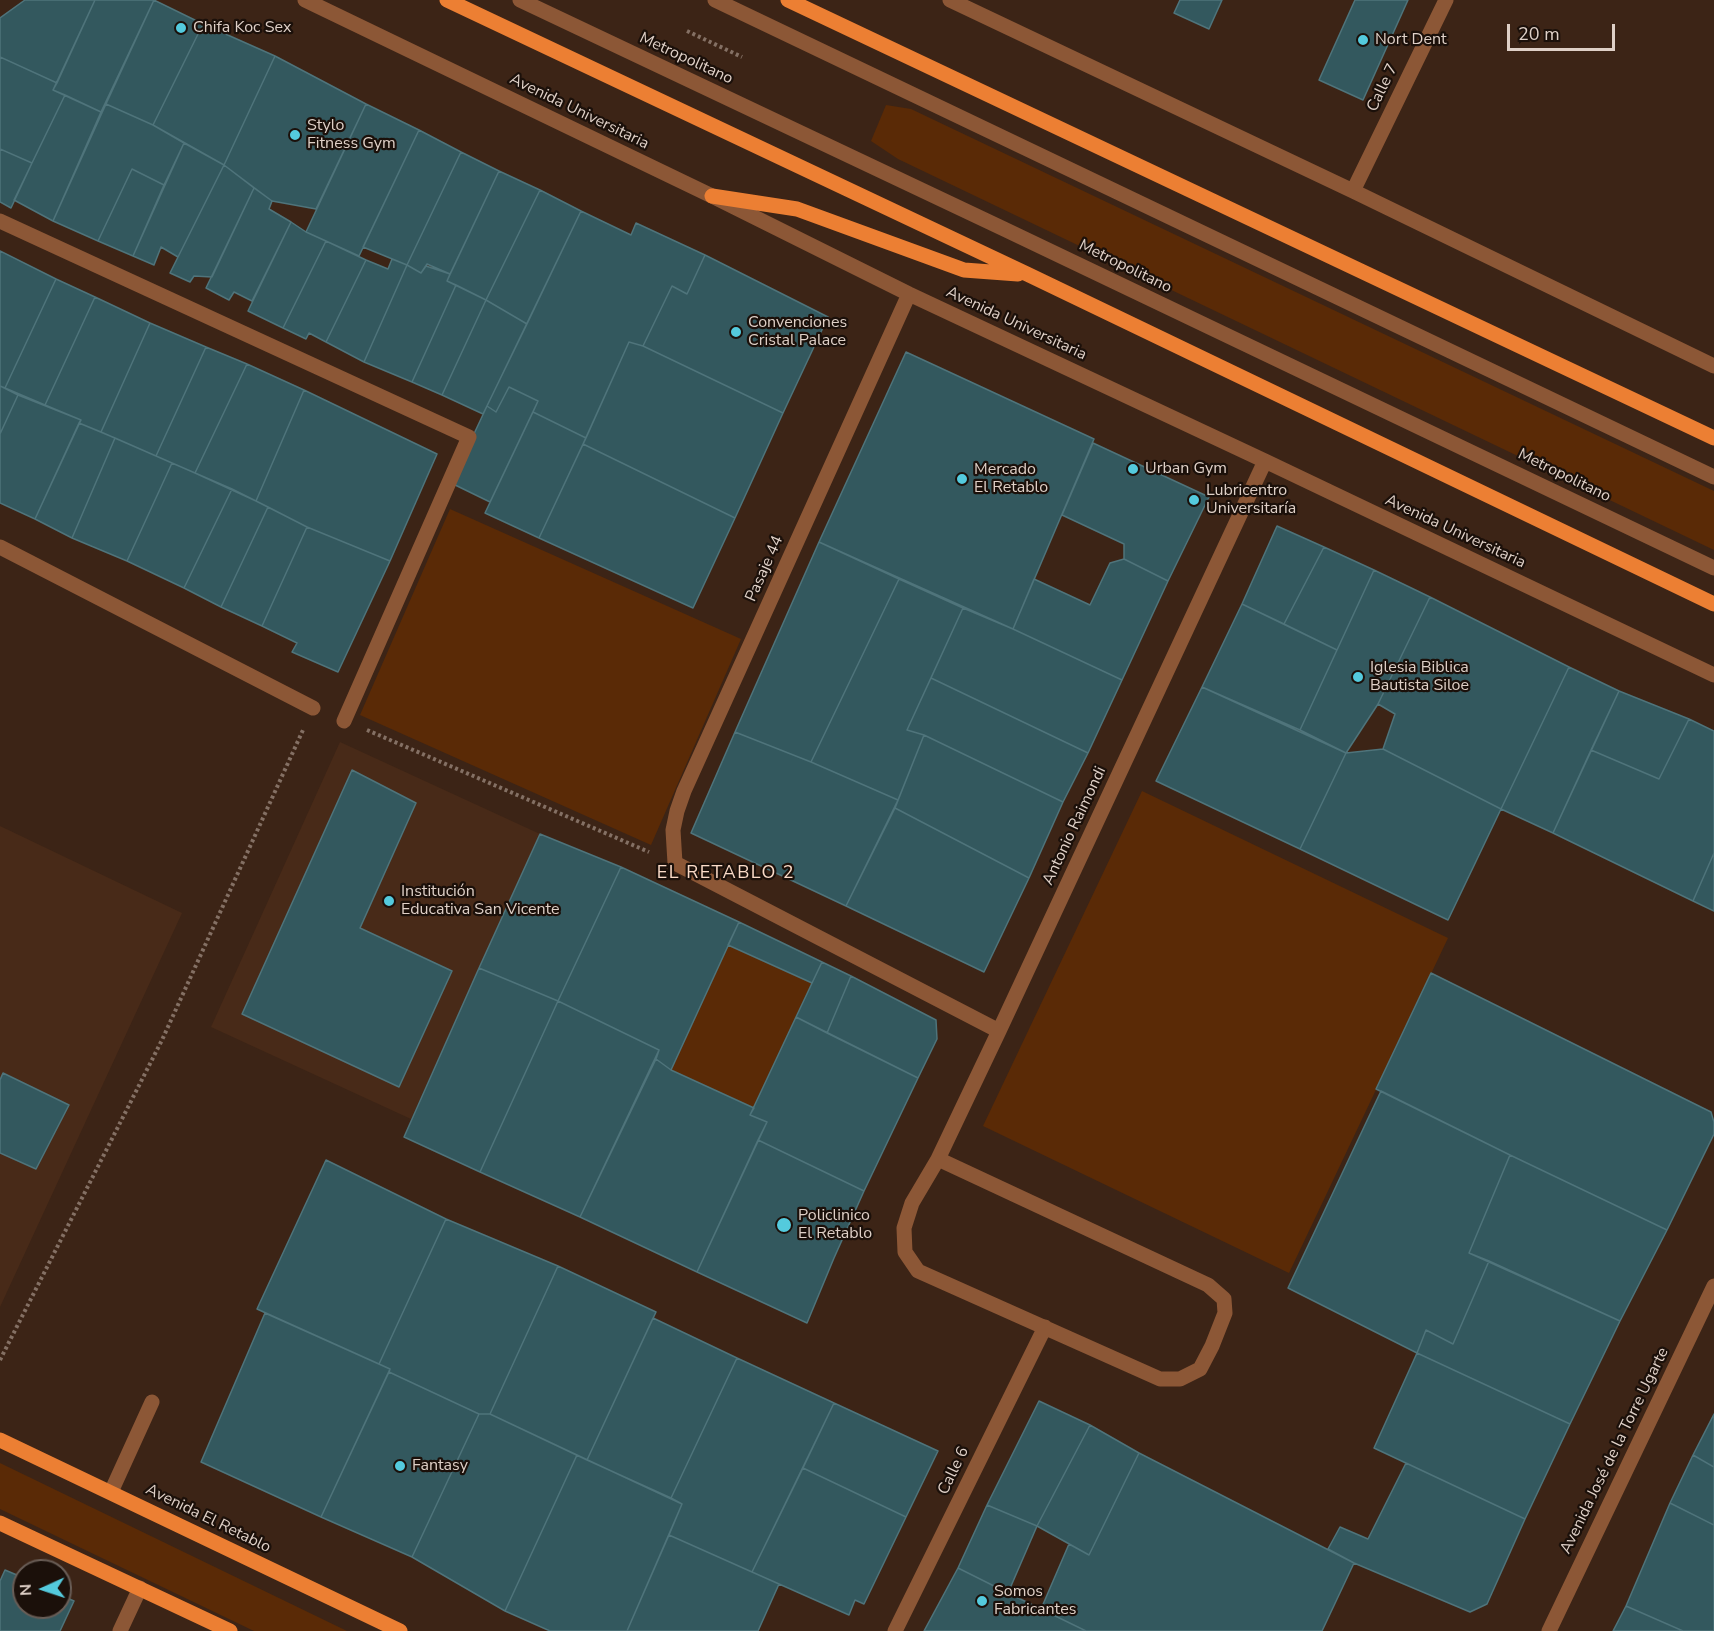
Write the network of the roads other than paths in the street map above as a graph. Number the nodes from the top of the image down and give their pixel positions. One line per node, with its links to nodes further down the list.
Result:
1 (305, 0): 9 (street, Avenida Universitaria)
2 (447, 0): 11 (main road)
3 (520, 0): 18 (street, Metropolitano)
4 (715, 0): 16 (street)
5 (788, 0): 14 (main road)
6 (950, 0): 8 (street)
7 (1446, 0): 8 (street, Calle 7)
8 (1353, 191): 13 (street)
9 (712, 196): 11 (main road); 12 (street, Avenida Universitaria)
10 (0, 221): 22 (street)
11 (1028, 274): 19 (main road)
12 (909, 294): 15 (street, Avenida Universitaria); 23 (street, Pasaje 44)
13 (1714, 366)
14 (1714, 438)
15 (1265, 461): 20 (street, Avenida Universitaria); 23 (street, Antonio Raimondi)
16 (1714, 477)
17 (0, 547): 21 (street)
18 (1714, 568)
19 (1714, 604)
20 (1714, 675)
21 (313, 708)
22 (344, 721)
23 (999, 1031): 24 (street, Antonio Raimondi)
24 (938, 1159): 26 (street, Antonio Raimondi); 26 (street, Antonio Raimondi)
25 (1714, 1286): 36 (street, Avenida José de la Torre Ugarte)
26 (1045, 1327): 35 (street, Calle 6)
27 (152, 1402): 29 (street)
28 (0, 1440): 29 (main road, Avenida El Retablo)
29 (111, 1492): 34 (main road, Avenida El Retablo)
30 (0, 1523): 31 (main road)
31 (140, 1588): 32 (street); 33 (main road)
32 (120, 1631)
33 (230, 1631)
34 (400, 1631)
35 (895, 1631)
36 (1549, 1631)

